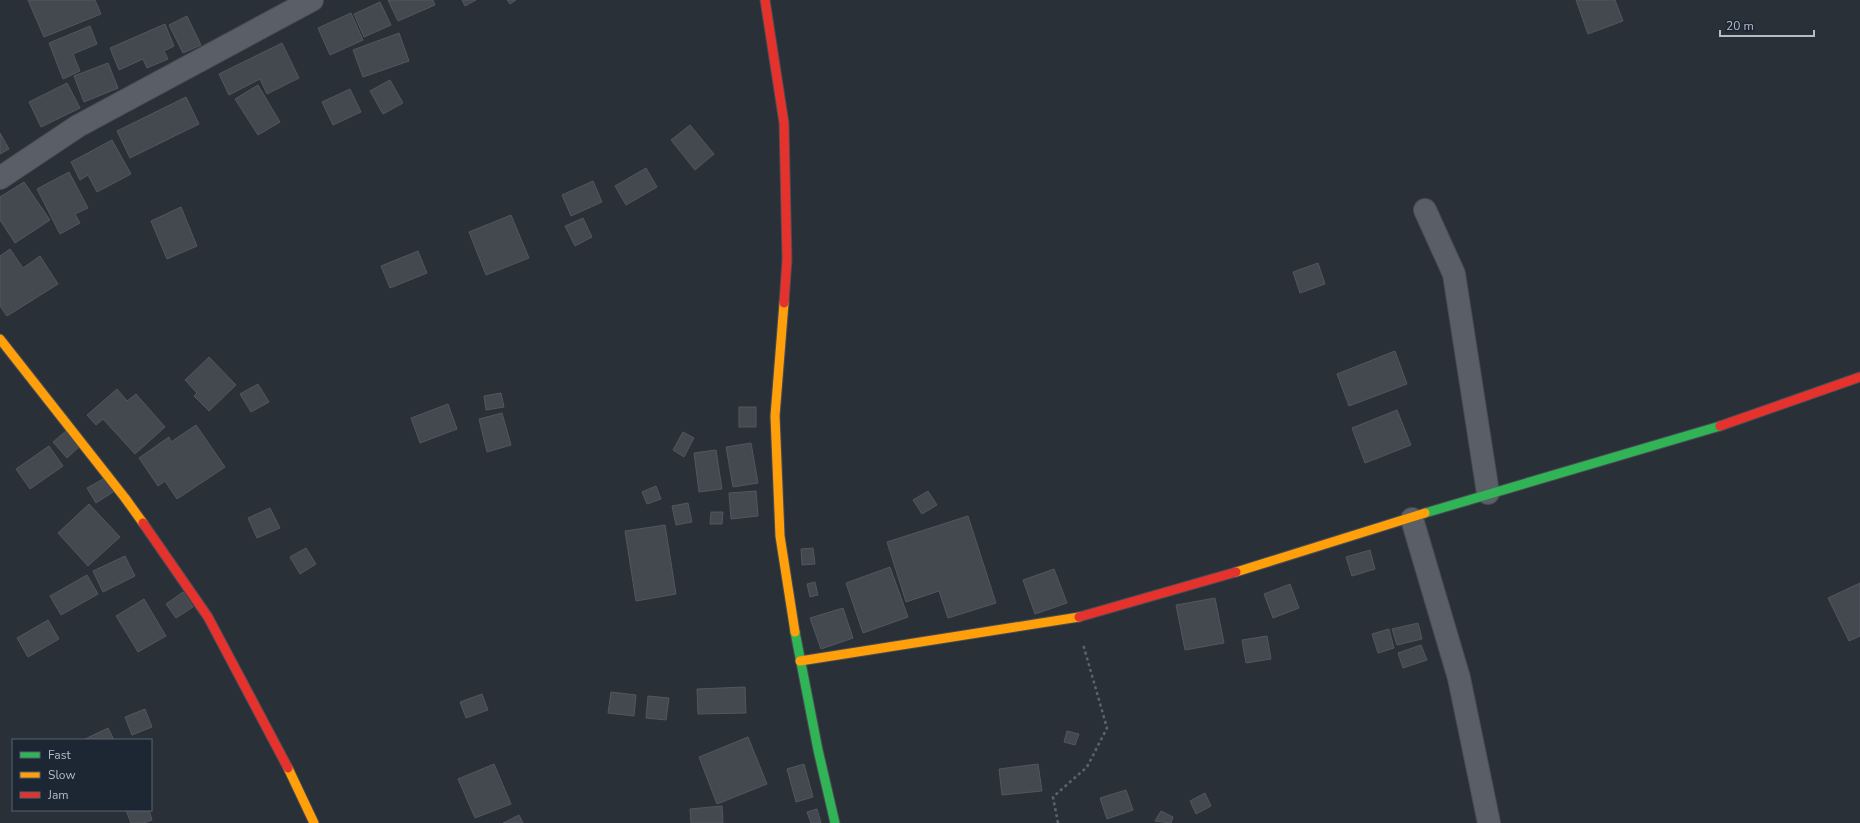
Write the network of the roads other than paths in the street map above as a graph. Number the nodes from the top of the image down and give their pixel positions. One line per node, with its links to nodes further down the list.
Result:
1 (312, 0): 3 (street)
2 (765, 0): 9 (street)
3 (0, 178)
4 (1425, 210): 7 (street)
5 (0, 339): 10 (street)
6 (1860, 377): 7 (street)
7 (1488, 493): 8 (street)
8 (1412, 519): 9 (street); 12 (street)
9 (800, 661): 11 (street)
10 (314, 823)
11 (835, 823)
12 (1489, 823)

